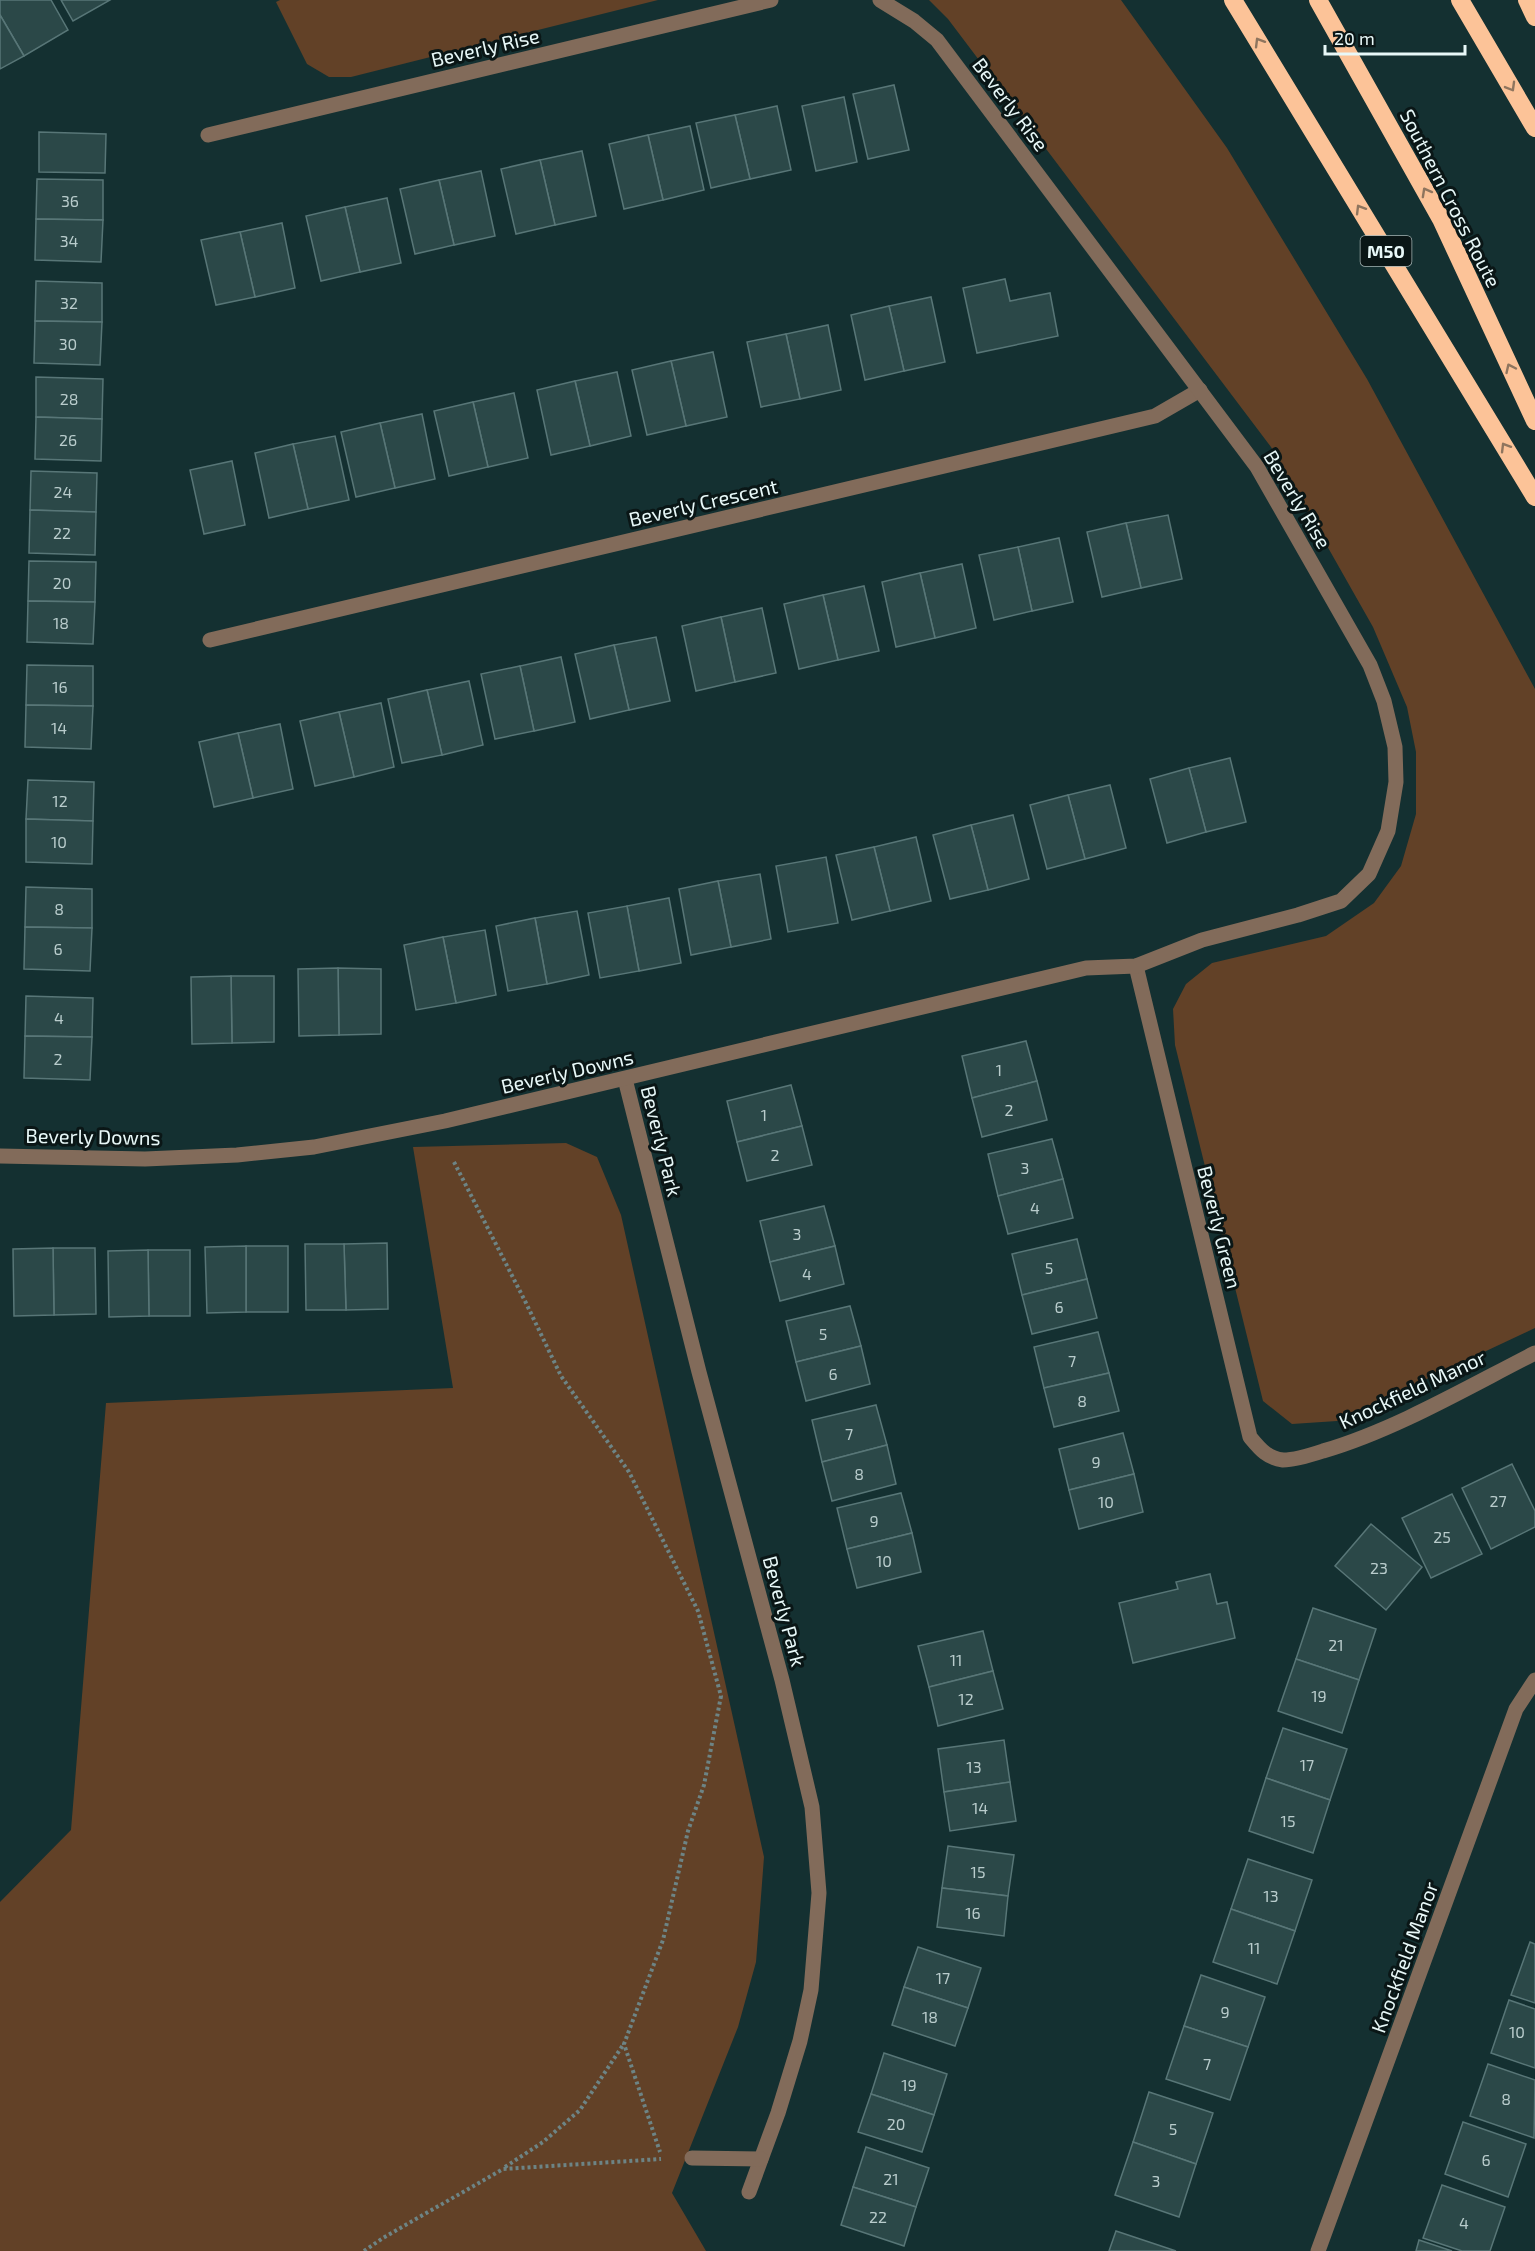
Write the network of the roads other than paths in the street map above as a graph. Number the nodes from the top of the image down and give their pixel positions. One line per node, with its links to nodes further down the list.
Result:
1 (771, 0): 9 (street, Beverly Rise)
2 (880, 0): 10 (street, Beverly Rise)
3 (1233, 0): 12 (highway, M50, one-way to 3)
4 (1318, 0): 11 (highway, Southern Cross Route, one-way to 4)
5 (1460, 0): 8 (highway, one-way to 8)
6 (1527, 0): 7 (highway)
7 (1535, 17)
8 (1535, 128)
9 (208, 135)
10 (1200, 390): 13 (street, Beverly Crescent); 14 (street, Beverly Rise)
11 (1535, 421)
12 (1535, 497)
13 (210, 640)
14 (1136, 966): 15 (street, Beverly Downs); 18 (street, Beverly Green)
15 (625, 1079): 16 (street, Beverly Downs); 21 (street, Beverly Park)
16 (0, 1156)
17 (1535, 1353): 18 (street, Knockfield Manor)
18 (1304, 1457)
19 (1535, 1680): 23 (street, Knockfield Manor)
20 (692, 2158): 21 (street)
21 (761, 2158): 22 (street, Beverly Park)
22 (749, 2192)
23 (1318, 2251)

